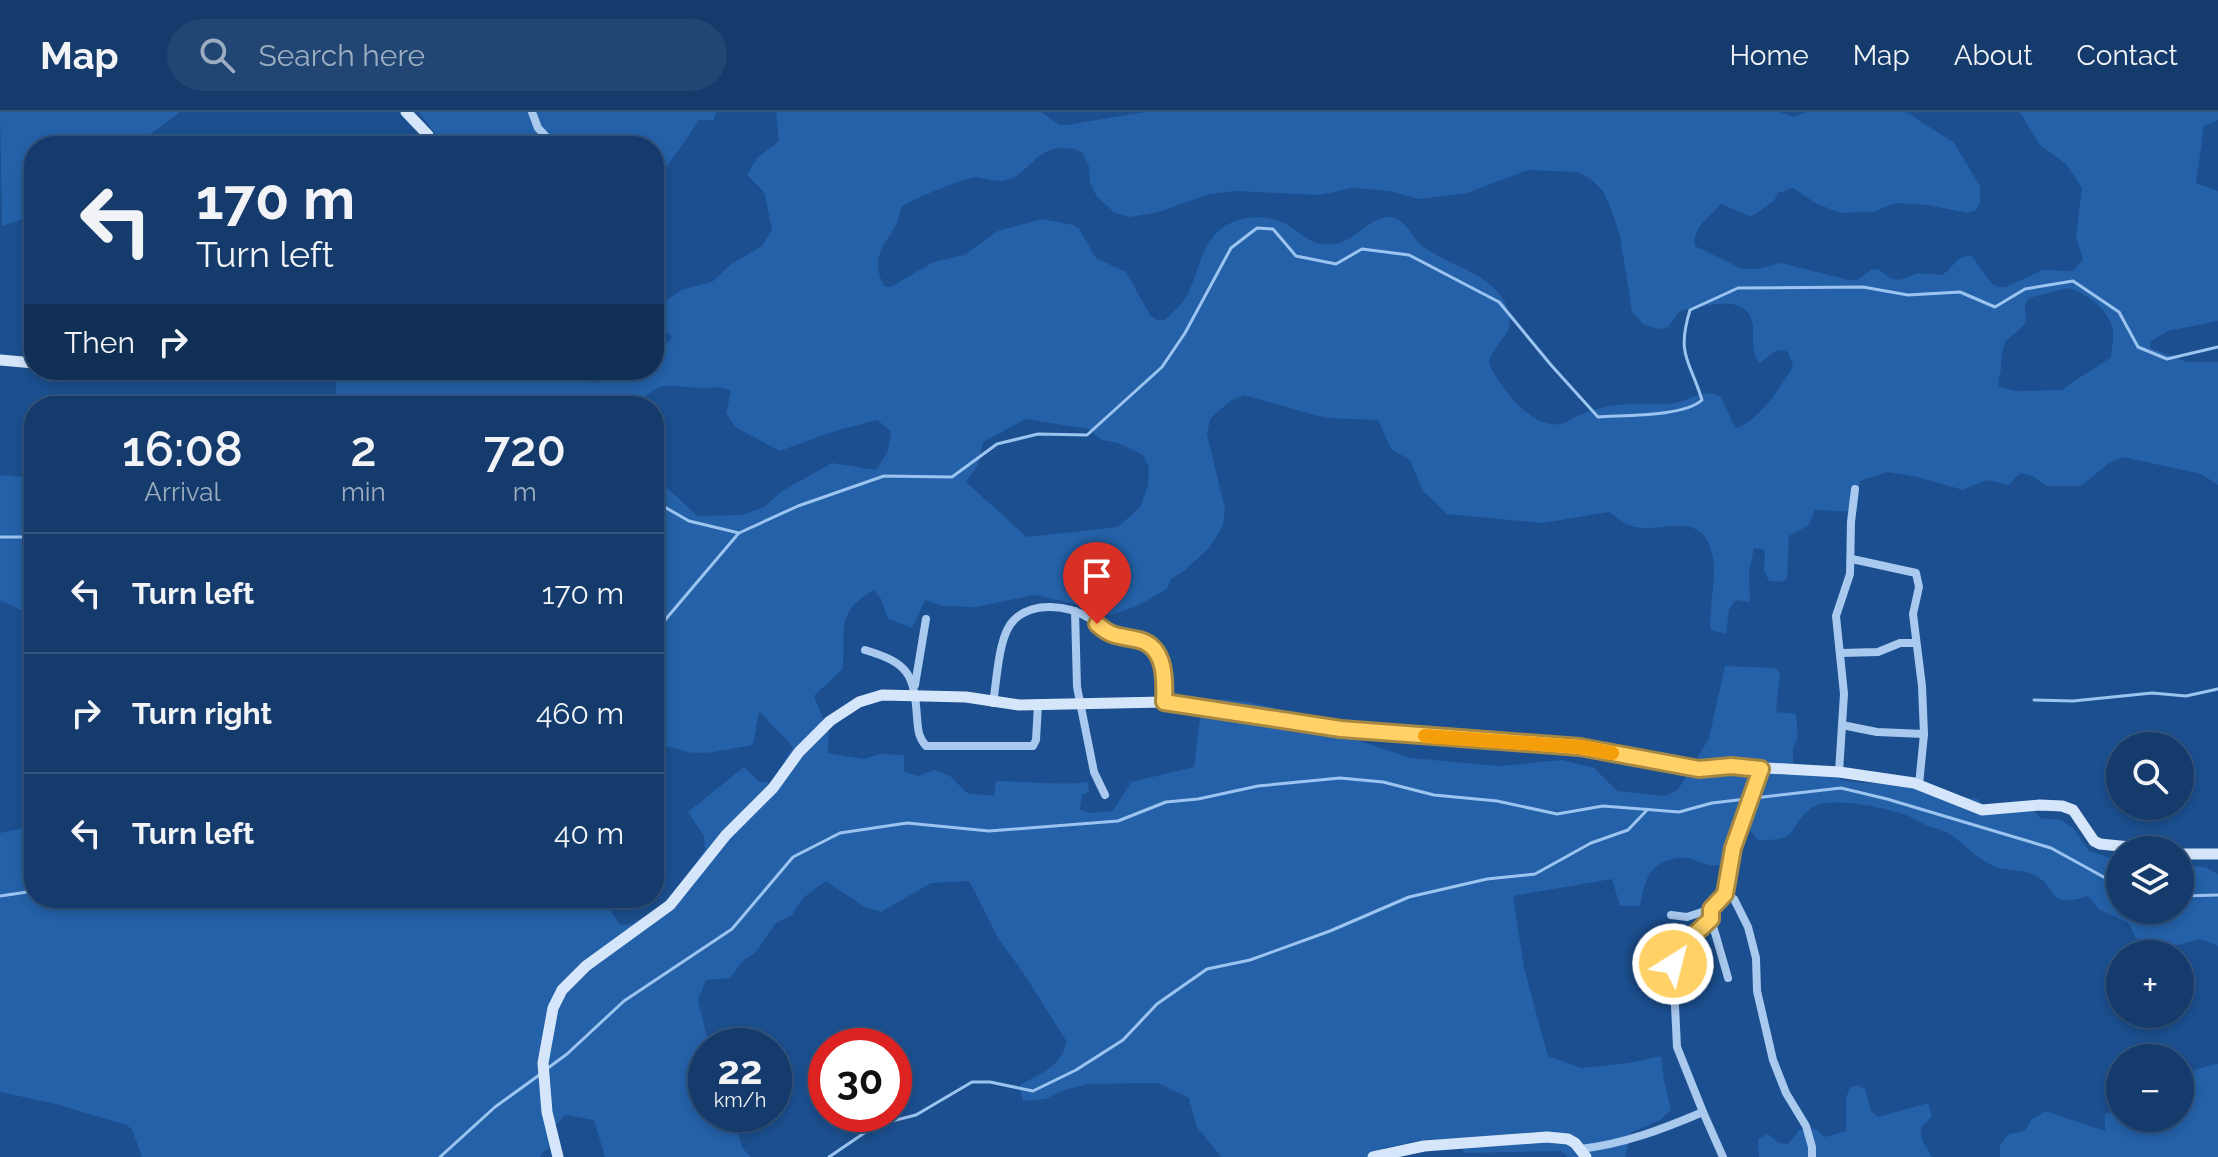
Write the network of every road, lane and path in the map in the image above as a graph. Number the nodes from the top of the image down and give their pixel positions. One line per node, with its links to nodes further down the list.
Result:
1 (406, 112): 3 (street)
2 (532, 112): 4 (street)
3 (428, 136)
4 (546, 136)
5 (0, 360): 6 (street)
6 (24, 362)
7 (1855, 489): 8 (street)
8 (1852, 559): 11 (street); 13 (street)
9 (1075, 611): 15 (street); 16 (street); 17 (street)
10 (926, 619): 14 (street)
11 (1915, 643): 13 (street); 20 (street)
12 (865, 650): 14 (street)
13 (1841, 653): 19 (street)
14 (916, 691): 17 (street); 18 (street); 35 (street)
15 (1080, 702): 16 (street); 18 (street); 24 (street)
16 (1164, 702): 21 (street)
17 (993, 703): 18 (street)
18 (1038, 704)
19 (1842, 725): 20 (street); 22 (street)
20 (1924, 734): 23 (street)
21 (1761, 769): 22 (street); 28 (street)
22 (1839, 772): 23 (street)
23 (1919, 785): 25 (street)
24 (1105, 795)
25 (2106, 845)
26 (2194, 854): 27 (street)
27 (2218, 854)
28 (1725, 894): 29 (street); 38 (street)
29 (1711, 914): 30 (street); 31 (street); 32 (street)
30 (1671, 915)
31 (1728, 978)
32 (1703, 1112): 34 (street); 37 (street)
33 (1414, 1152): 34 (street); 36 (street)
34 (1583, 1153)
35 (558, 1157)
36 (1373, 1157)
37 (1723, 1157)
38 (1812, 1157)

